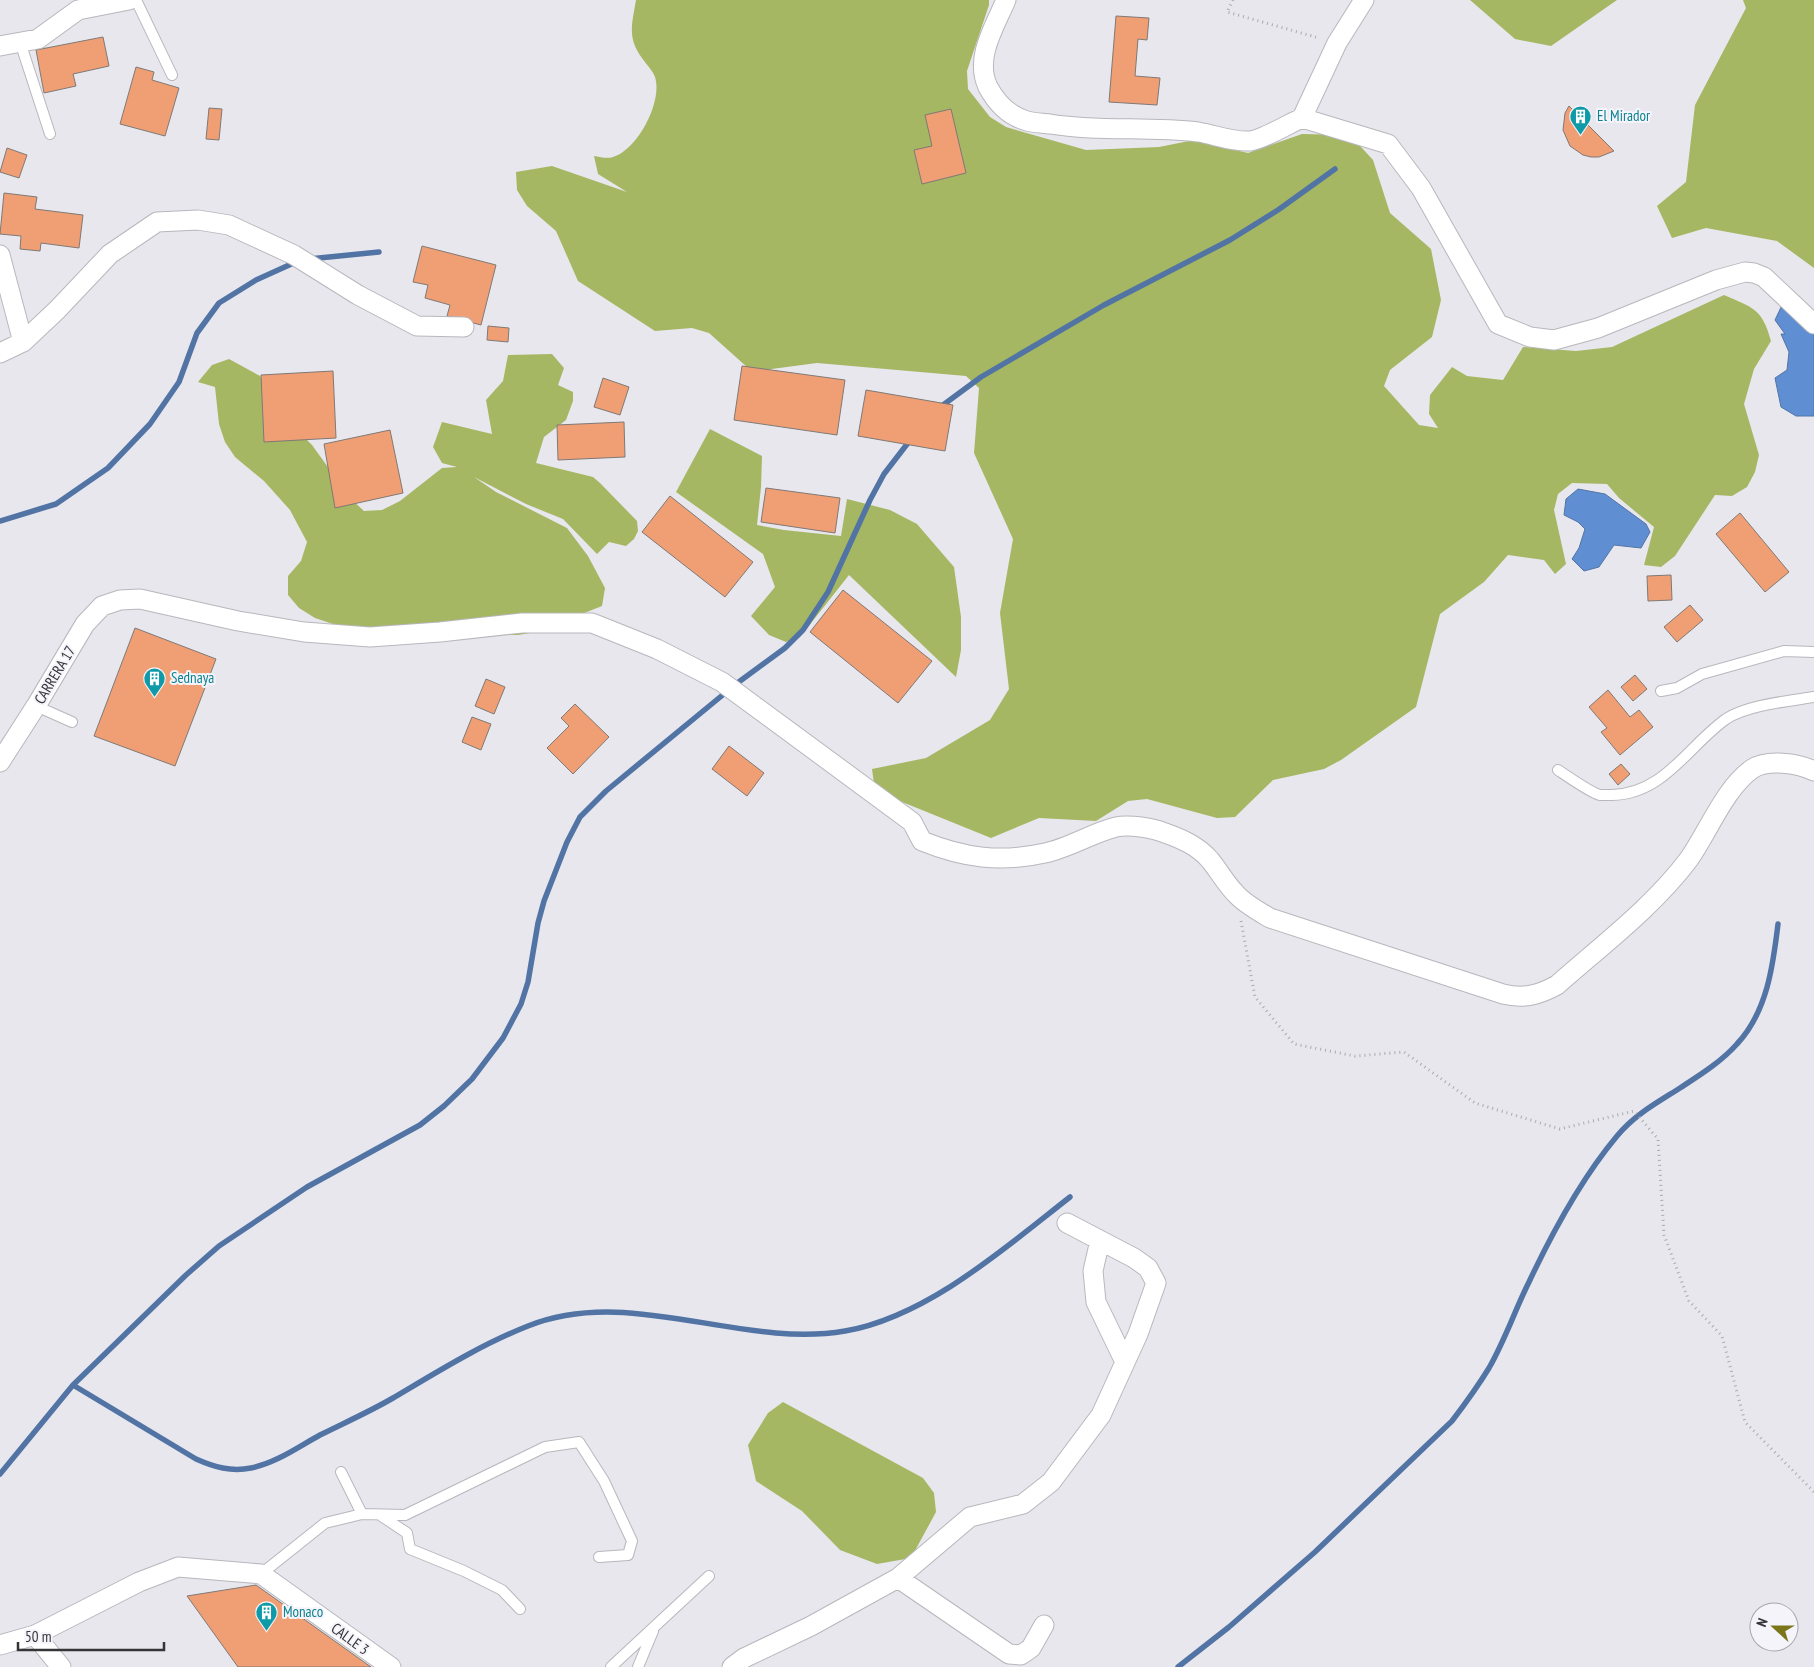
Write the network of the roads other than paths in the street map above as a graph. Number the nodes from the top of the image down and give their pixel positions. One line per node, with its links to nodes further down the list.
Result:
1 (129, 0): 5 (street)
2 (136, 0): 7 (lane)
3 (1006, 0): 8 (street)
4 (1364, 0): 8 (street)
5 (20, 42): 6 (street); 9 (lane)
6 (0, 46)
7 (172, 75)
8 (1302, 118): 11 (street)
9 (50, 134)
10 (0, 255): 13 (street)
11 (1814, 324)
12 (464, 327): 13 (street)
13 (23, 342): 14 (street)
14 (0, 353)
15 (1814, 652): 16 (lane)
16 (1661, 691)
17 (1814, 696): 21 (lane)
18 (36, 706): 19 (lane); 20 (street, CARRERA 17); 22 (street, CARRERA 17)
19 (72, 722)
20 (0, 762)
21 (1558, 770)
22 (1814, 772)
23 (1067, 1223): 24 (street)
24 (1100, 1240): 25 (street); 25 (street)
25 (1125, 1362): 32 (street)
26 (341, 1472): 27 (lane)
27 (362, 1514): 28 (lane); 30 (lane)
28 (380, 1514): 29 (lane); 33 (lane)
29 (599, 1557)
30 (261, 1574): 36 (street); 39 (street, CALLE 3)
31 (709, 1576): 35 (lane)
32 (898, 1578): 34 (street); 42 (street)
33 (520, 1609)
34 (1044, 1625)
35 (654, 1627): 40 (lane); 41 (lane)
36 (35, 1635): 37 (street); 38 (street)
37 (0, 1645)
38 (61, 1667)
39 (391, 1667)
40 (611, 1667)
41 (638, 1667)
42 (732, 1667)

